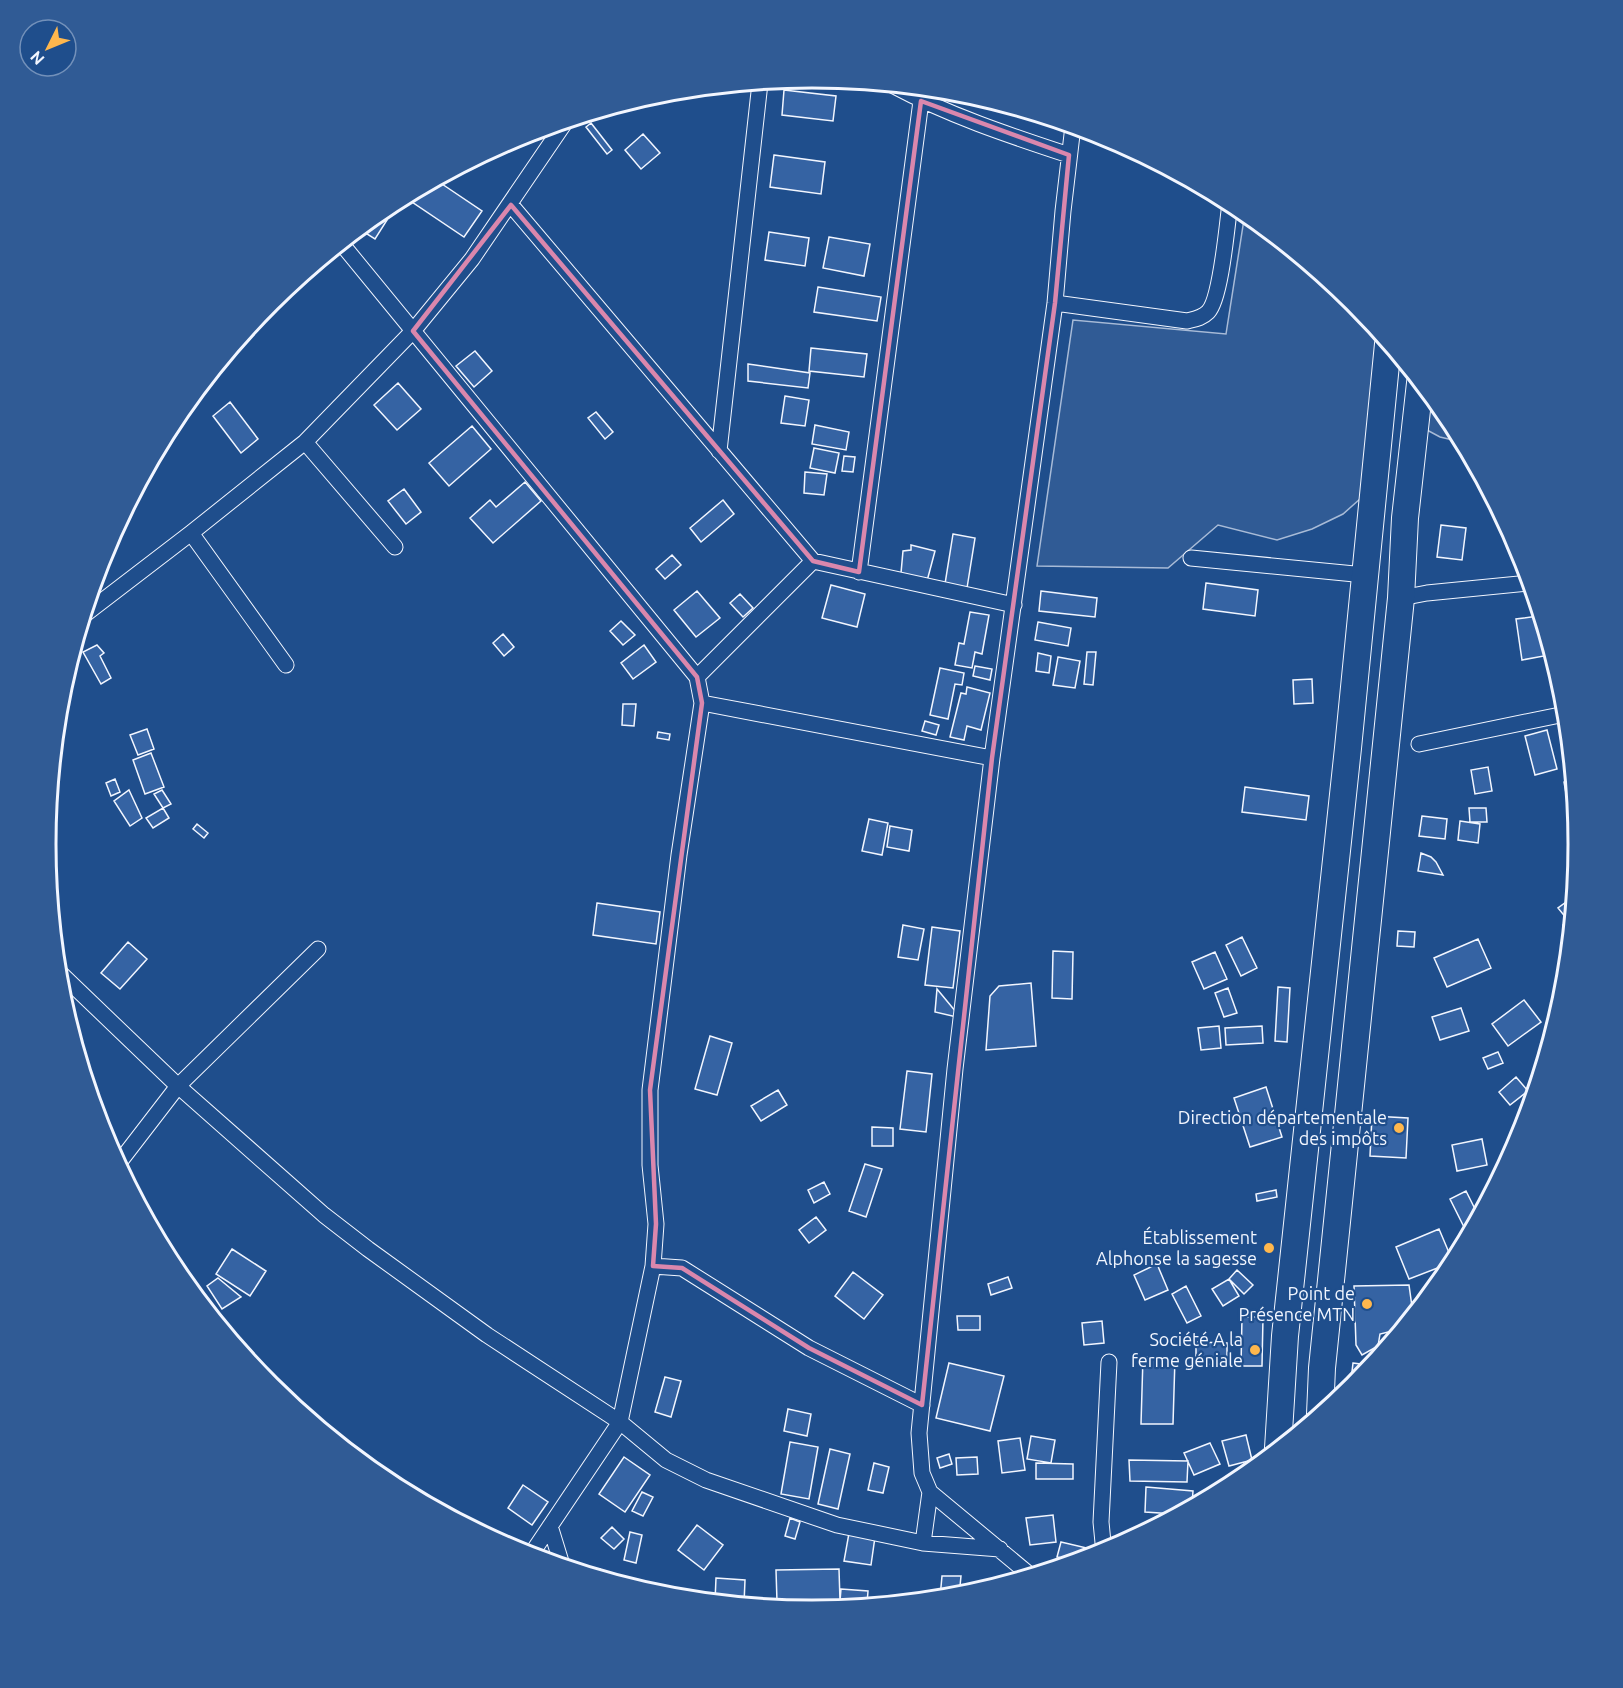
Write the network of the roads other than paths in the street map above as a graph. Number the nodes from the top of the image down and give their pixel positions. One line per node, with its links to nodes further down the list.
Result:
1 (759, 90): 15 (street)
2 (909, 94): 3 (street)
3 (921, 100): 6 (street); 20 (street)
4 (559, 131): 7 (street)
5 (1072, 135): 6 (street)
6 (1069, 155): 10 (street)
7 (511, 205): 11 (street); 15 (street)
8 (1229, 213): 10 (street)
9 (346, 249): 11 (street)
10 (1056, 303): 24 (street)
11 (413, 331): 14 (street); 27 (street)
12 (1387, 355): 21 (highway)
13 (1419, 395): 23 (highway)
14 (305, 442): 16 (street); 17 (street)
15 (718, 451): 19 (street)
16 (191, 533): 25 (street); 26 (street)
17 (395, 547)
18 (1191, 558): 21 (street)
19 (813, 561): 20 (street); 27 (street)
20 (860, 572): 24 (street)
21 (1365, 575): 41 (highway)
22 (1521, 584): 23 (street)
23 (1401, 598): 38 (highway)
24 (1014, 605): 31 (street)
25 (94, 607)
26 (286, 665)
27 (697, 677): 28 (street)
28 (702, 703): 31 (street); 36 (street)
29 (1556, 716): 30 (street)
30 (1419, 744)
31 (992, 758): 39 (street)
32 (318, 949): 34 (street)
33 (68, 982): 34 (street)
34 (178, 1086): 35 (street); 40 (street)
35 (124, 1157)
36 (653, 1266): 39 (street); 40 (street)
37 (1109, 1362): 44 (street)
38 (1321, 1402)
39 (922, 1405): 42 (street)
40 (620, 1422): 43 (street); 45 (street)
41 (1279, 1438)
42 (930, 1492): 45 (street); 47 (street)
43 (550, 1527): 46 (street); 48 (street)
44 (1103, 1541)
45 (923, 1543): 47 (street)
46 (536, 1547)
47 (1000, 1549): 49 (street)
48 (559, 1557)
49 (1023, 1569)

